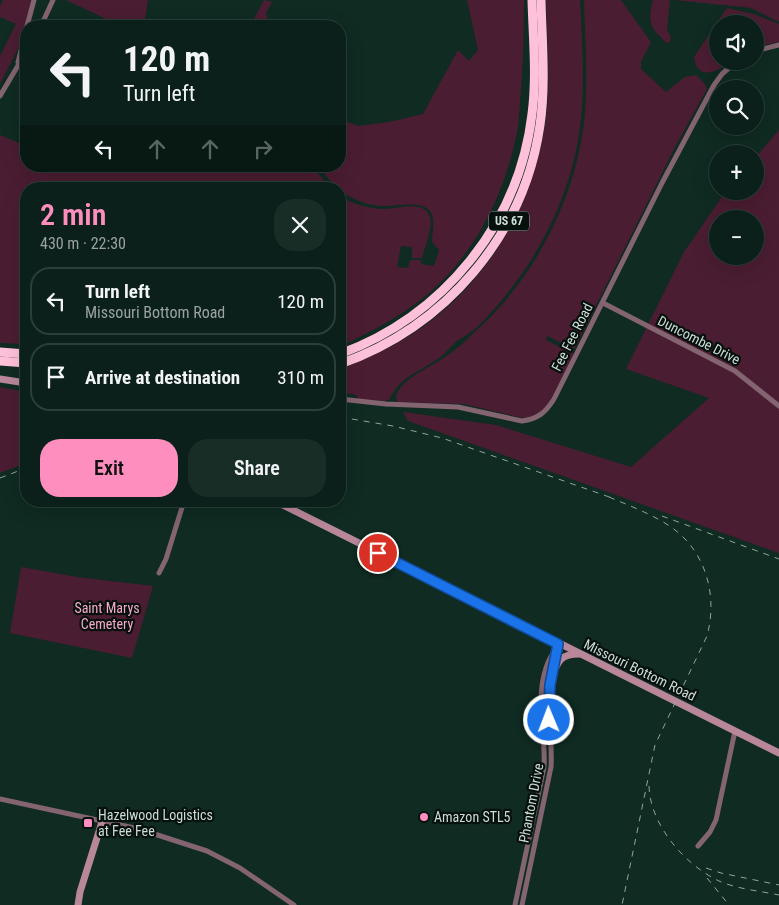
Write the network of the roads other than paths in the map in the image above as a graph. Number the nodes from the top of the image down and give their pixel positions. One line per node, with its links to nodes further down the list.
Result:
1 (34, 0): 5 (street)
2 (53, 0): 6 (street)
3 (532, 0): 16 (highway, US 67)
4 (541, 0): 19 (highway, US 67)
5 (29, 20)
6 (44, 20)
7 (779, 45): 8 (street)
8 (764, 48)
9 (20, 55): 11 (street)
10 (20, 62): 11 (street)
11 (17, 67): 13 (street)
12 (727, 70): 14 (street, Fee Fee Road)
13 (0, 96)
14 (603, 303): 23 (street, Fee Fee Road); 24 (street, Duncombe Drive)
15 (0, 352): 17 (highway)
16 (346, 352)
17 (20, 354)
18 (0, 361): 20 (highway)
19 (346, 361)
20 (20, 363)
21 (0, 379): 22 (street)
22 (20, 382)
23 (346, 400)
24 (779, 406)
25 (182, 507): 27 (street)
26 (287, 507): 28 (street, Missouri Bottom Road)
27 (159, 573)
28 (558, 644): 29 (street, Missouri Bottom Road); 30 (street, Phantom Drive); 38 (street, Phantom Drive)
29 (579, 654): 30 (street); 31 (street, Missouri Bottom Road)
30 (550, 681): 39 (street, Phantom Drive)
31 (735, 731): 32 (street, Missouri Bottom Road); 35 (street)
32 (779, 753)
33 (0, 799): 34 (street)
34 (102, 822): 36 (street); 37 (street)
35 (698, 846)
36 (78, 905)
37 (294, 905)
38 (515, 905)
39 (522, 905)

